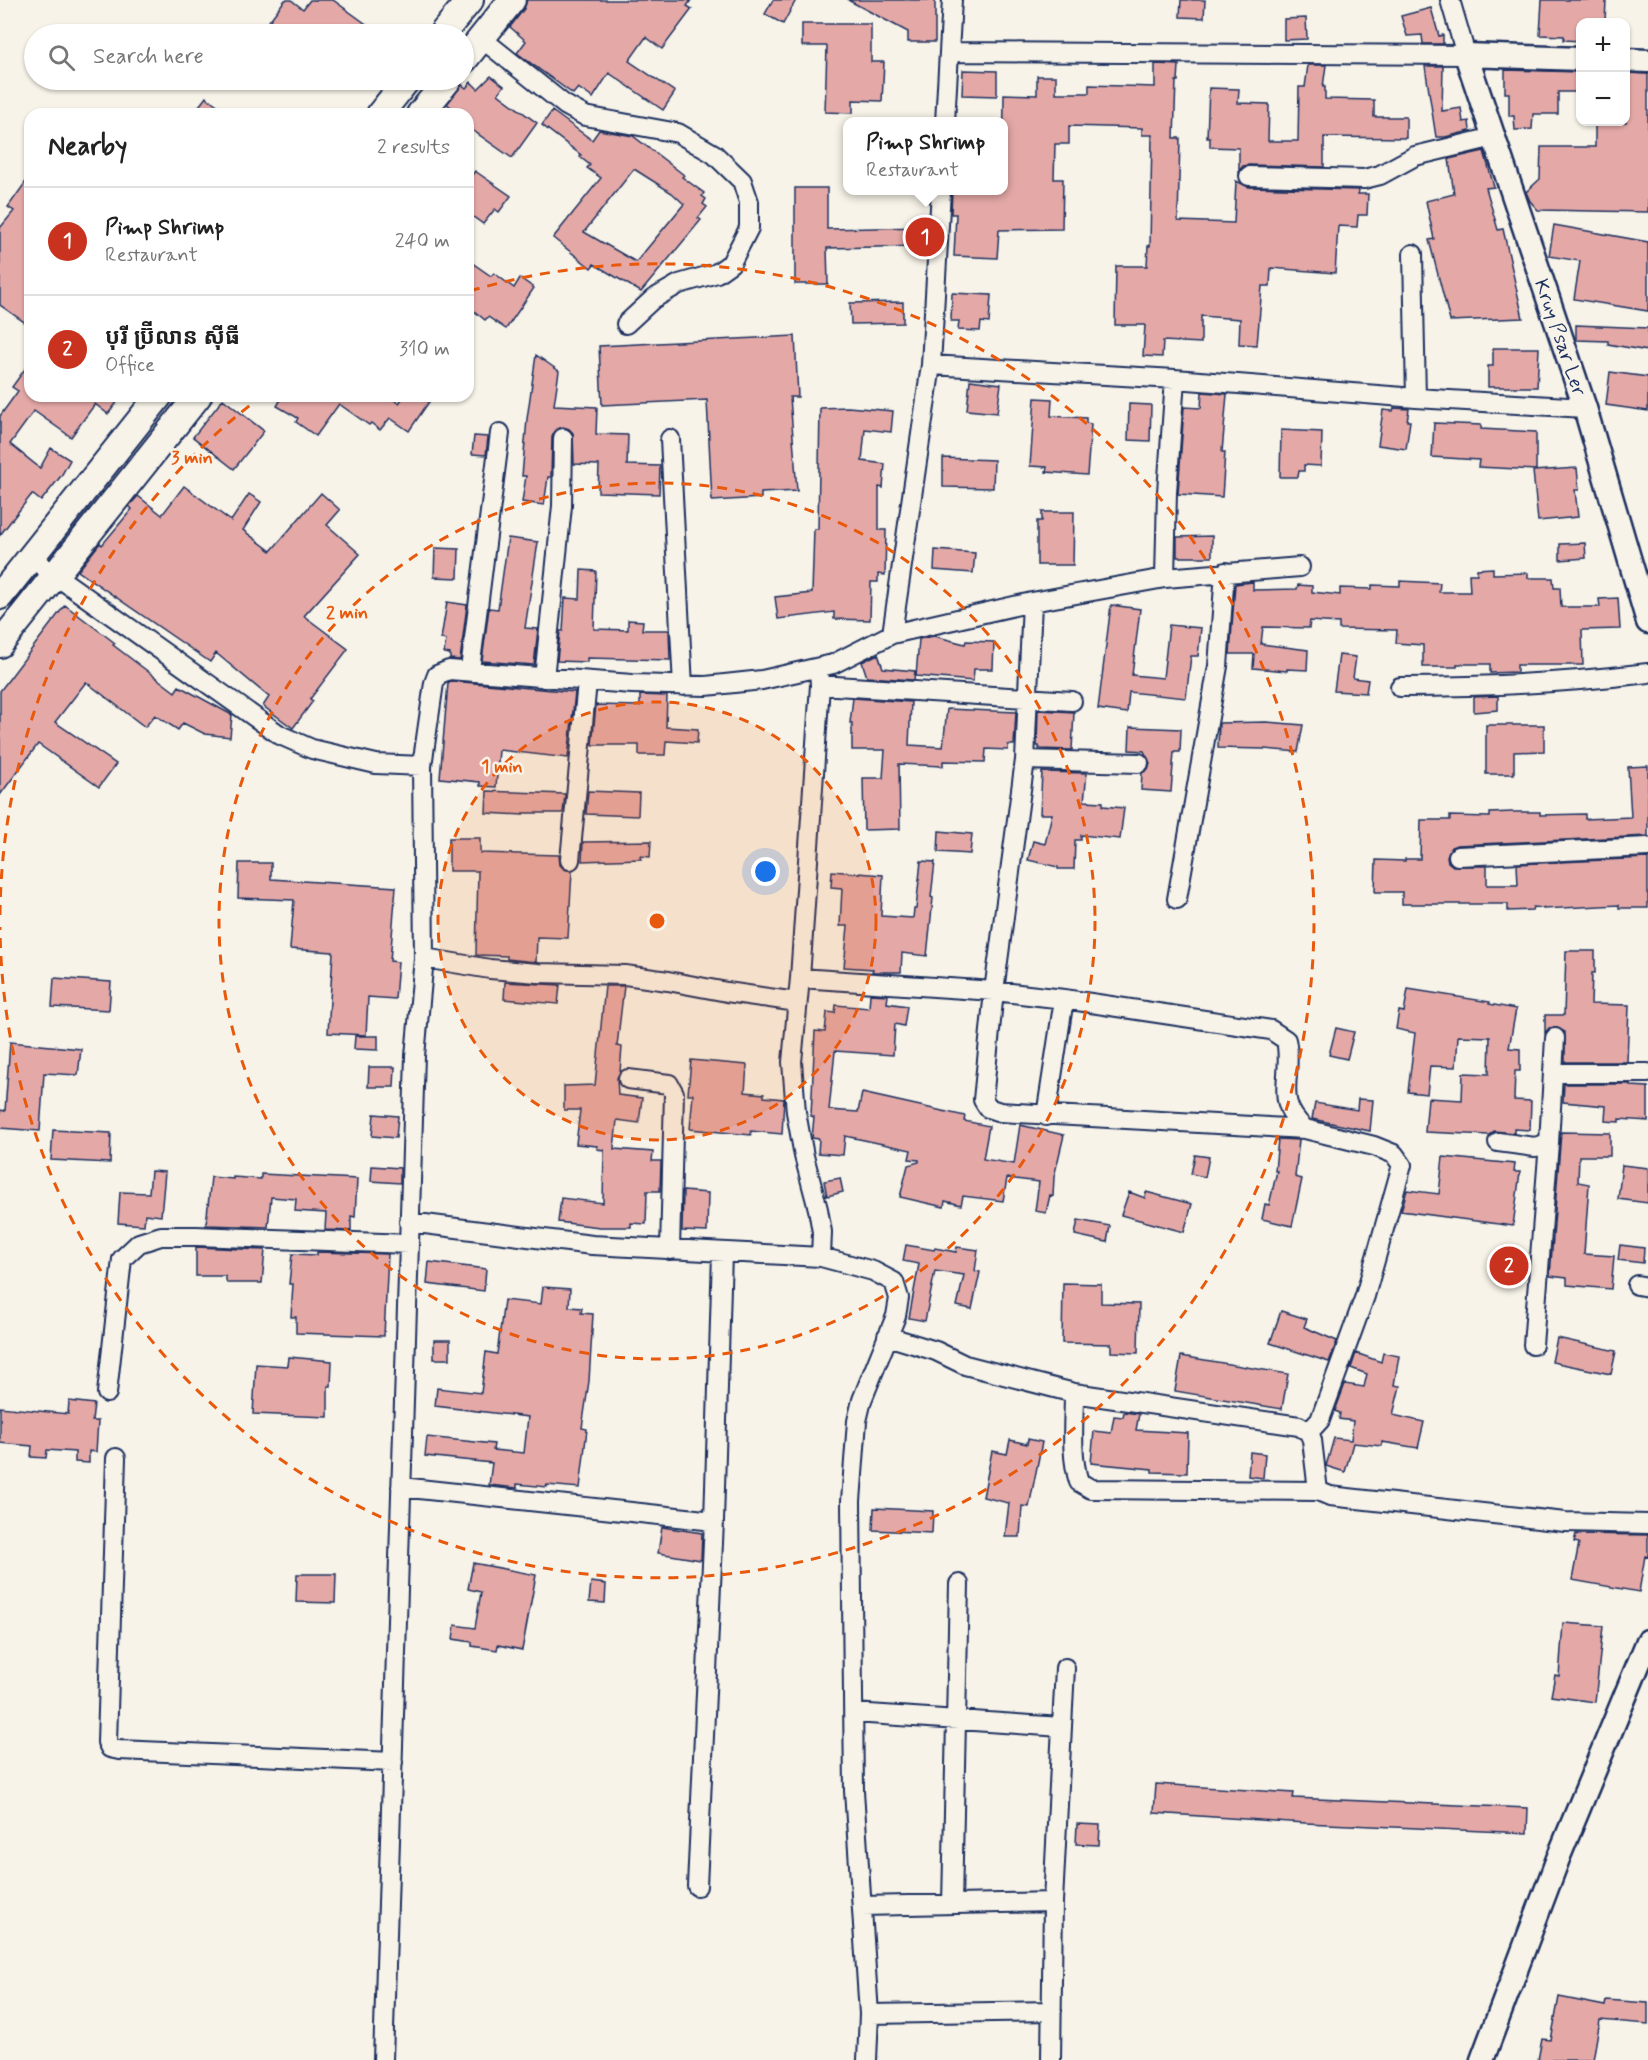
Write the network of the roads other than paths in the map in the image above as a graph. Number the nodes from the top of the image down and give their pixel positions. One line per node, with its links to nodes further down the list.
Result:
1 (470, 0): 5 (main road)
2 (512, 0): 6 (main road)
3 (952, 0): 8 (street)
4 (1450, 0): 9 (street)
5 (450, 24)
6 (481, 38): 7 (main road); 22 (street)
7 (474, 47)
8 (949, 52): 9 (street); 17 (street)
9 (1466, 55): 10 (street); 18 (street, Kruy Psar Ler)
10 (1576, 58)
11 (1630, 60): 12 (street)
12 (1648, 61)
13 (399, 90): 15 (main road)
14 (440, 90): 16 (main road)
15 (385, 108)
16 (425, 108)
17 (945, 117)
18 (1494, 137): 19 (street); 28 (street, Kruy Psar Ler)
19 (1249, 176)
20 (941, 195): 23 (street)
21 (1413, 254): 25 (street)
22 (626, 324)
23 (931, 365): 24 (street); 41 (street)
24 (1175, 379): 25 (street); 37 (street)
25 (1416, 398): 28 (street)
26 (154, 402): 32 (main road)
27 (193, 402): 36 (main road)
28 (1585, 408): 35 (street, Kruy Psar Ler)
29 (500, 433): 43 (street)
30 (562, 438): 46 (street)
31 (670, 439): 48 (street)
32 (31, 558): 36 (street); 38 (main road)
33 (1300, 567): 34 (street)
34 (1225, 572): 37 (street); 58 (street)
35 (1640, 573): 40 (street, Kruy Psar Ler)
36 (56, 576): 42 (main road); 54 (street)
37 (1165, 578): 39 (street)
38 (1, 593)
39 (1032, 602): 41 (street); 50 (street)
40 (1648, 621)
41 (892, 634): 45 (street)
42 (0, 644)
43 (470, 670): 46 (street); 54 (street)
44 (1648, 674): 49 (street)
45 (819, 677): 48 (street); 50 (street); 60 (street)
46 (544, 678): 47 (street)
47 (587, 682): 48 (street); 57 (street)
48 (683, 686)
49 (1400, 687)
50 (1029, 698): 51 (street); 52 (street)
51 (1072, 701)
52 (1025, 759): 53 (street); 61 (street)
53 (1139, 763)
54 (422, 766): 59 (street)
55 (1648, 847): 56 (street)
56 (1458, 856)
57 (570, 860)
58 (1178, 899)
59 (424, 958): 63 (street); 72 (street)
60 (800, 978): 61 (street); 63 (street)
61 (994, 991): 62 (street); 68 (street)
62 (1064, 999): 68 (street); 69 (street)
63 (797, 1002): 76 (street)
64 (1555, 1038): 65 (street)
65 (1554, 1073): 66 (street); 71 (street)
66 (1648, 1073)
67 (628, 1079): 74 (street)
68 (1046, 1116): 69 (street)
69 (1305, 1129): 81 (street)
70 (1498, 1142): 71 (street)
71 (1549, 1143): 78 (street)
72 (409, 1222): 73 (street); 74 (street)
73 (410, 1244): 79 (street); 83 (street)
74 (670, 1250): 75 (street)
75 (722, 1253): 76 (street); 85 (street)
76 (821, 1257): 77 (street)
77 (887, 1336): 80 (street); 90 (street)
78 (1533, 1344)
79 (108, 1393)
80 (1074, 1393): 81 (street); 84 (street)
81 (1309, 1432): 84 (street)
82 (116, 1458): 93 (street)
83 (401, 1487): 85 (street); 93 (street)
84 (1318, 1491): 86 (street)
85 (714, 1521): 94 (street)
86 (1648, 1524)
87 (959, 1584): 91 (street)
88 (1648, 1641): 103 (street)
89 (1065, 1668): 92 (street)
90 (854, 1713): 91 (street); 97 (street)
91 (957, 1721): 92 (street); 96 (street)
92 (1062, 1726): 95 (street)
93 (393, 1762): 100 (street)
94 (697, 1886)
95 (1053, 1902): 96 (street); 98 (street)
96 (952, 1904): 97 (street)
97 (862, 1906): 99 (street)
98 (1052, 2011): 99 (street); 102 (street)
99 (869, 2014): 101 (street)
100 (383, 2060)
101 (867, 2060)
102 (1051, 2060)
103 (1482, 2060)

